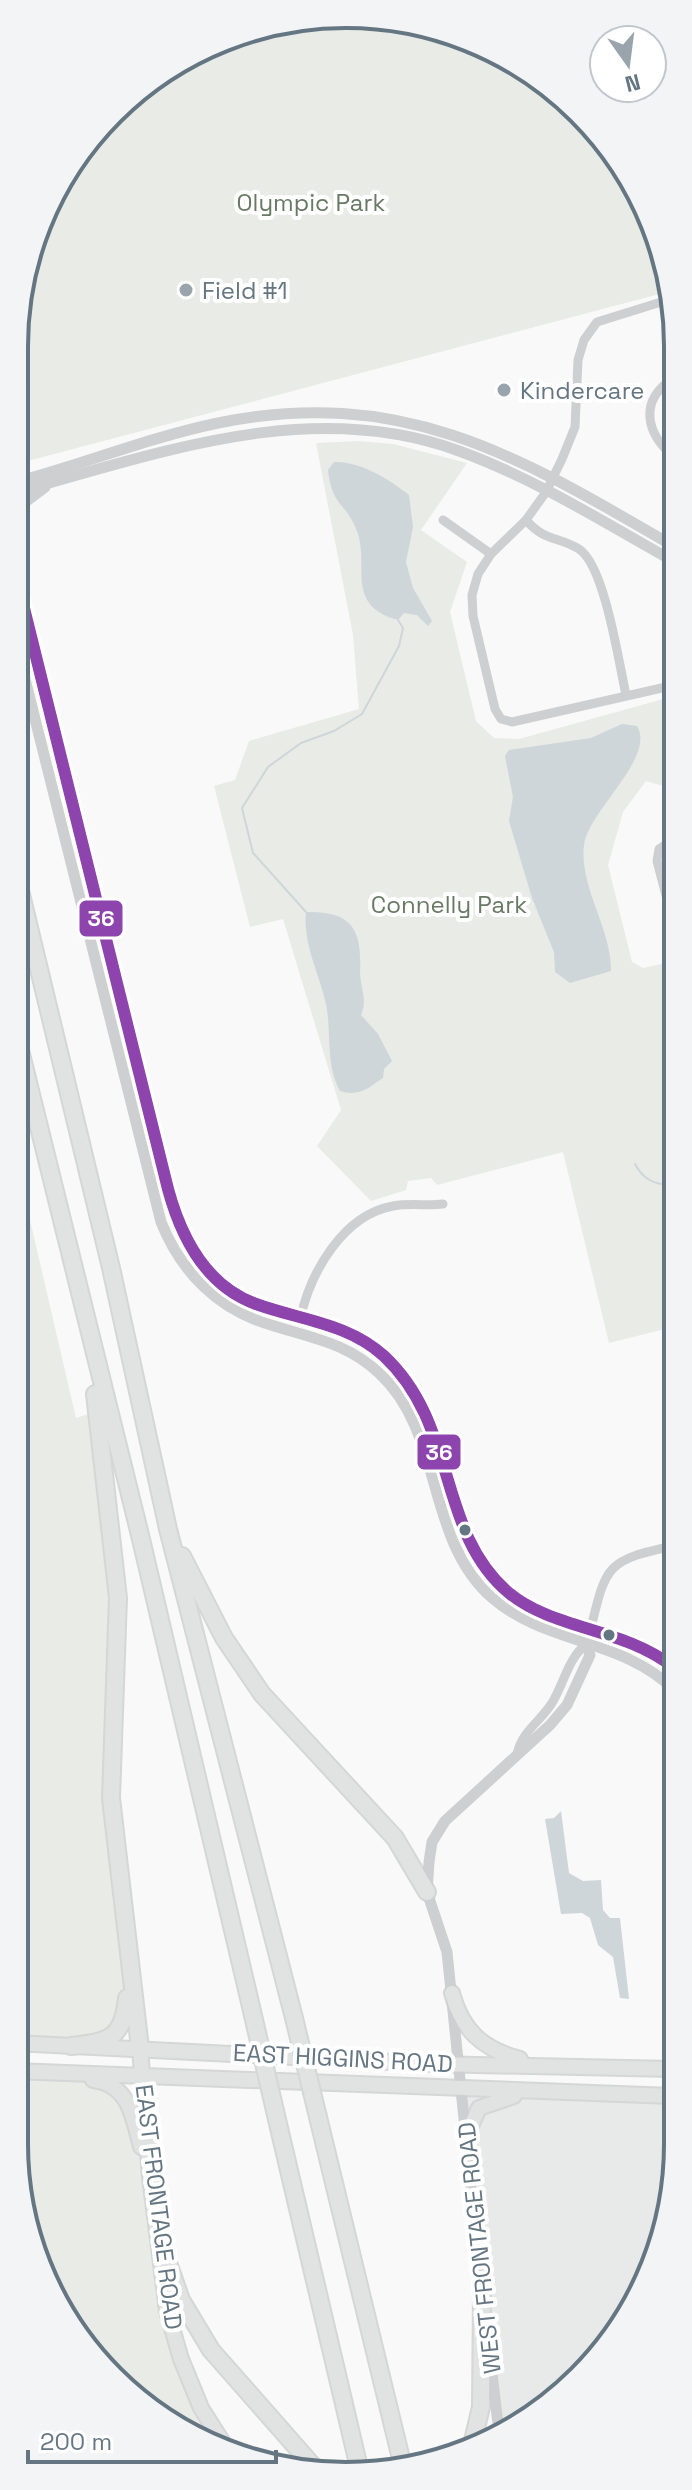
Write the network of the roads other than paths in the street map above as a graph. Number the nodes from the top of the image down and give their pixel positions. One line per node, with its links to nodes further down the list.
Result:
1 (661, 302): 5 (street)
2 (664, 384): 3 (street)
3 (664, 449)
4 (28, 477): 5 (street)
5 (554, 477): 8 (street); 12 (street)
6 (53, 482): 7 (street); 8 (street); 9 (street)
7 (28, 489)
8 (546, 492): 11 (street); 14 (street)
9 (28, 500)
10 (443, 520): 13 (street)
11 (526, 520): 13 (street); 18 (street)
12 (664, 541)
13 (491, 554): 18 (street)
14 (664, 556)
15 (28, 624): 24 (street)
16 (664, 687): 18 (street)
17 (28, 691): 29 (street)
18 (626, 695)
19 (664, 846): 20 (street)
20 (664, 888)
21 (28, 924): 26 (highway)
22 (28, 1083): 25 (highway)
23 (443, 1204): 24 (street)
24 (301, 1316): 28 (street)
25 (89, 1336): 33 (highway); 56 (highway, bridge)
26 (168, 1529): 32 (highway); 54 (highway, bridge)
27 (664, 1548): 28 (street)
28 (591, 1628): 29 (street); 30 (street)
29 (586, 1644): 31 (street); 32 (street)
30 (664, 1661)
31 (664, 1681)
32 (427, 1892): 34 (street, WEST FRONTAGE ROAD)
33 (130, 1977): 36 (highway); 37 (highway)
34 (452, 1993): 38 (street, WEST FRONTAGE ROAD); 39 (main road)
35 (28, 2044): 36 (main road, EAST HIGGINS ROAD)
36 (71, 2046): 37 (main road, EAST HIGGINS ROAD)
37 (140, 2048): 38 (main road, EAST HIGGINS ROAD); 43 (main road, EAST FRONTAGE ROAD)
38 (459, 2065): 39 (main road, EAST HIGGINS ROAD); 44 (street, WEST FRONTAGE ROAD)
39 (544, 2065): 40 (main road, EAST HIGGINS ROAD)
40 (664, 2069)
41 (28, 2071): 43 (main road, EAST HIGGINS ROAD)
42 (28, 2072): 48 (main road)
43 (142, 2076): 44 (main road, EAST HIGGINS ROAD); 48 (main road, EAST FRONTAGE ROAD)
44 (462, 2089): 45 (main road, EAST HIGGINS ROAD); 47 (street, WEST FRONTAGE ROAD)
45 (540, 2092): 46 (main road, EAST HIGGINS ROAD); 47 (main road)
46 (664, 2096)
47 (467, 2135): 50 (street, WEST FRONTAGE ROAD)
48 (150, 2177): 49 (main road, EAST FRONTAGE ROAD)
49 (159, 2237): 52 (main road, EAST FRONTAGE ROAD); 55 (highway)
50 (482, 2290): 51 (street, WEST FRONTAGE ROAD); 53 (highway)
51 (498, 2423)
52 (218, 2435)
53 (474, 2435)
54 (401, 2457)
55 (307, 2459)
56 (358, 2461)

